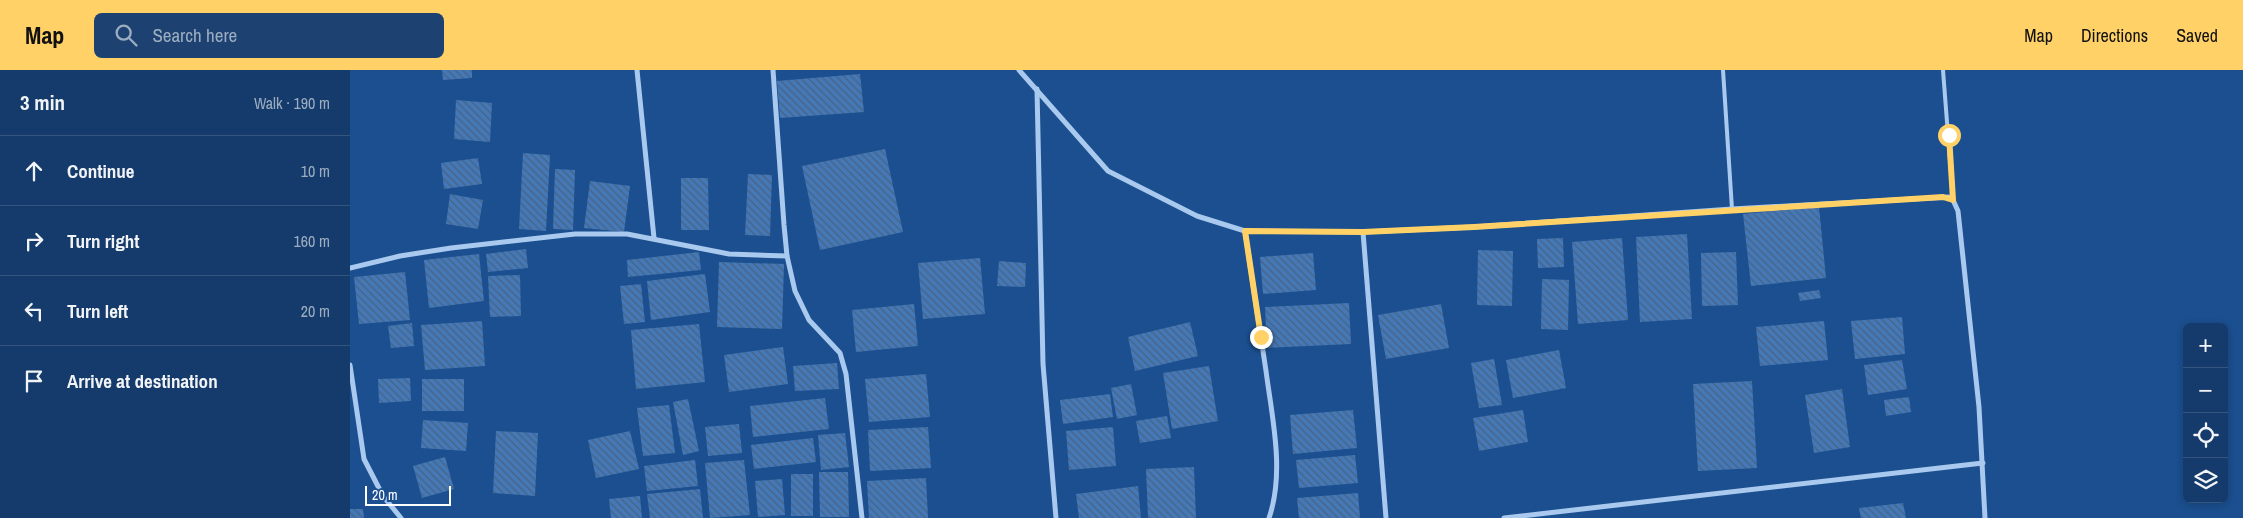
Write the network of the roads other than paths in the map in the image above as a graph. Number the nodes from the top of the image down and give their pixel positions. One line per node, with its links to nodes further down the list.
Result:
1 (637, 70): 11 (street)
2 (773, 70): 12 (street)
3 (1019, 70): 6 (street)
4 (1723, 70): 8 (lane)
5 (1943, 70): 7 (lane)
6 (1037, 89): 9 (street); 18 (street)
7 (1953, 200): 8 (street); 15 (street)
8 (1732, 209): 10 (street)
9 (1245, 231): 10 (street); 19 (street)
10 (1363, 232): 20 (street)
11 (654, 238): 12 (street); 13 (street)
12 (787, 256): 17 (street)
13 (350, 268)
14 (350, 365): 16 (street)
15 (1983, 464): 21 (street); 22 (street)
16 (401, 518)
17 (862, 518)
18 (1056, 518)
19 (1269, 518)
20 (1386, 518)
21 (1504, 518)
22 (1985, 518)

